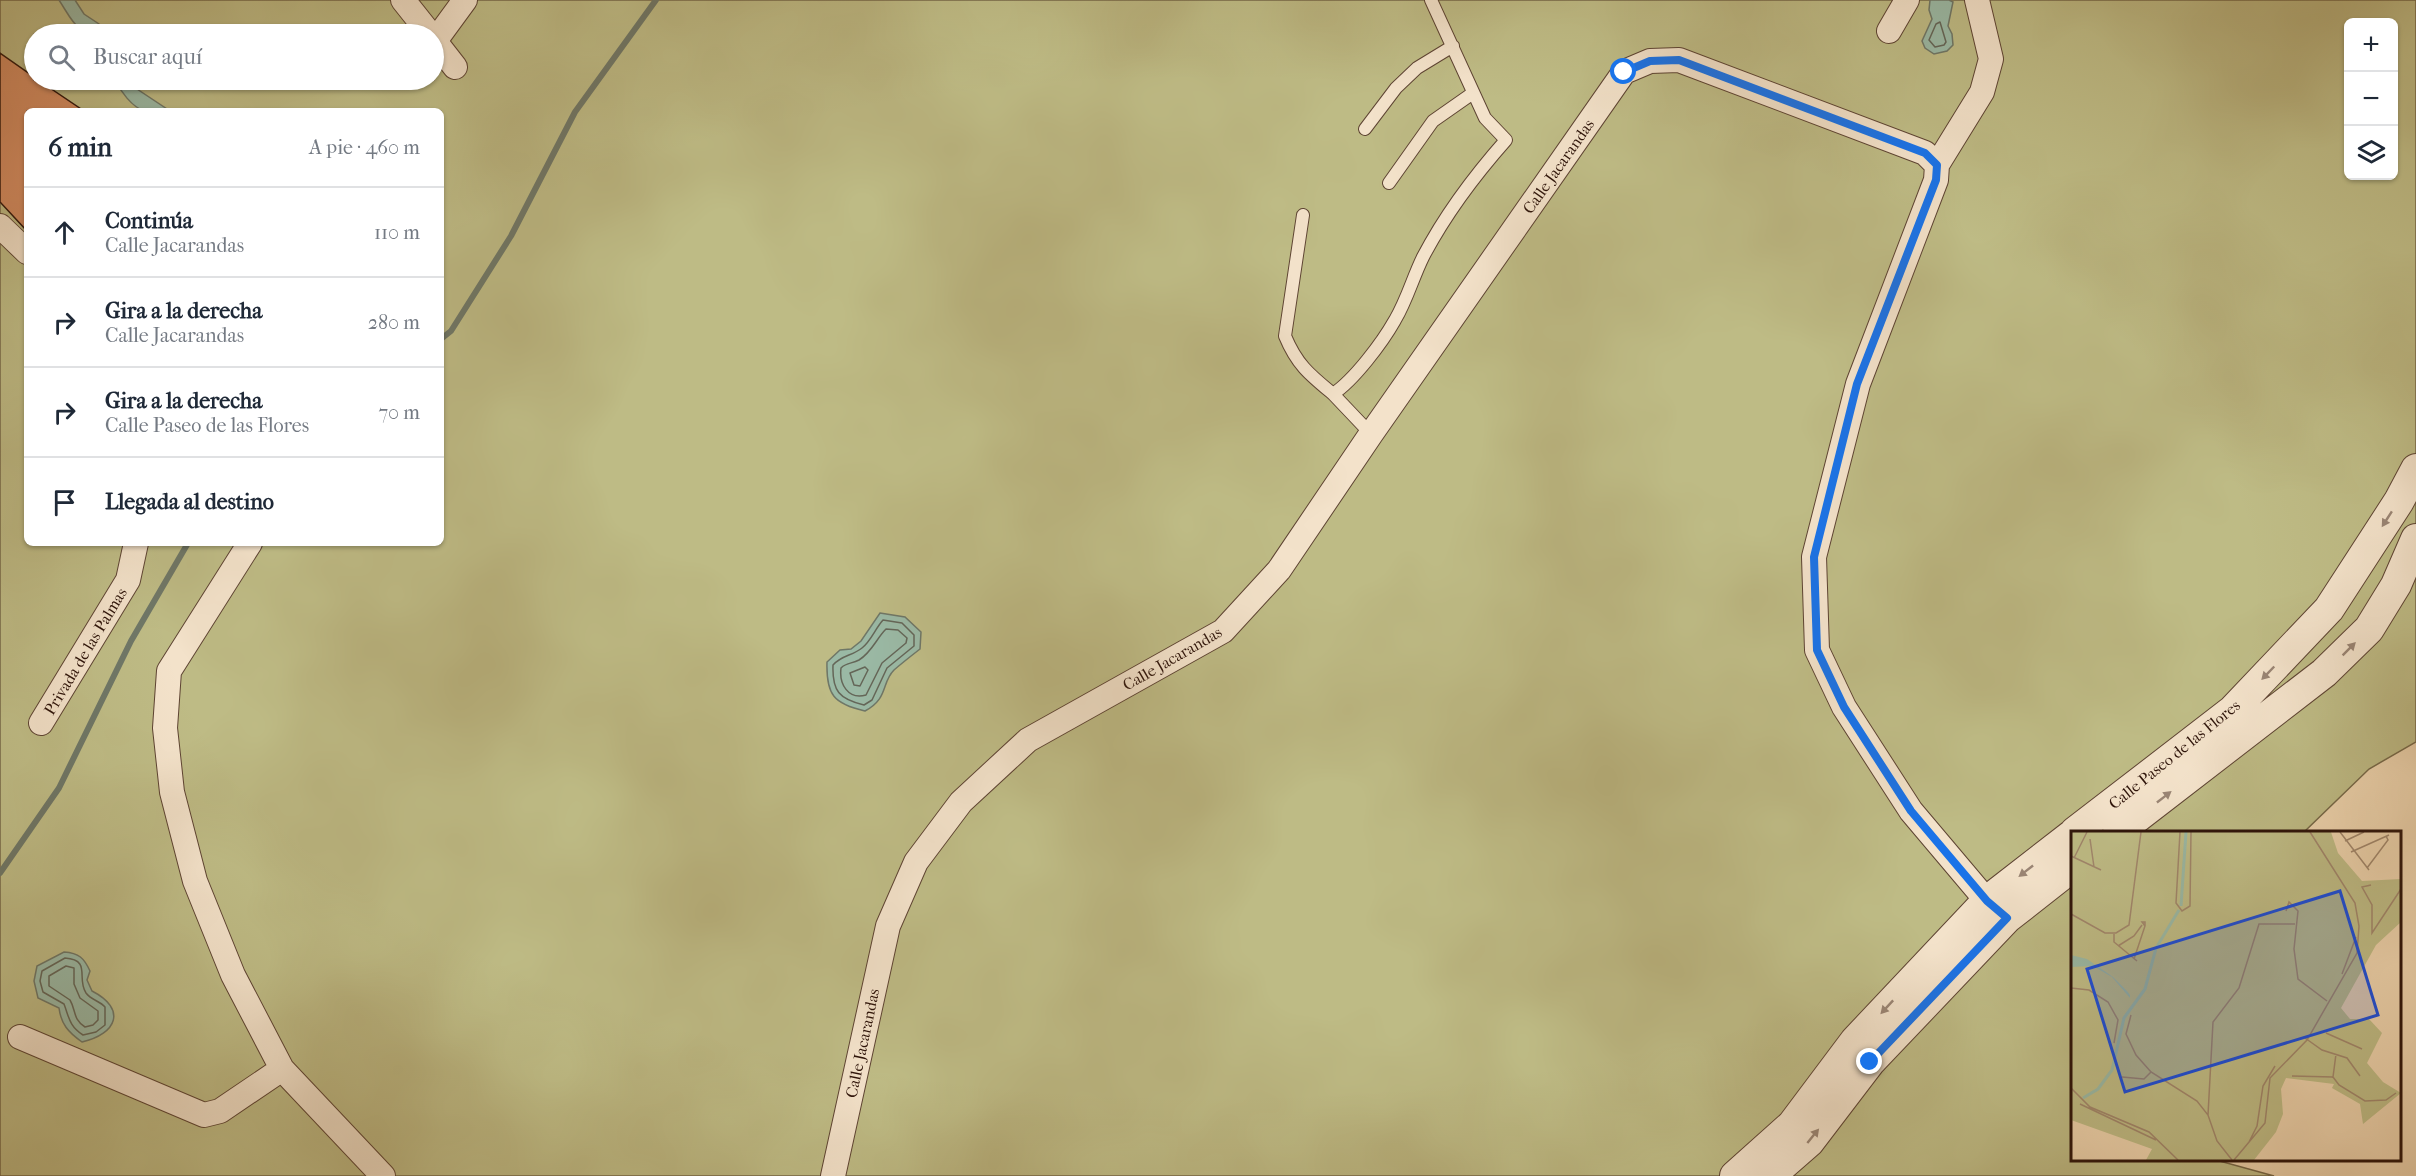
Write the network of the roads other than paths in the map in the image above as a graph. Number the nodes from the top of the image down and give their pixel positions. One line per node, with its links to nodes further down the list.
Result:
1 (403, 0): 6 (street)
2 (465, 0): 7 (street)
3 (1431, 0): 9 (lane)
4 (1907, 0): 8 (street)
5 (1977, 0): 14 (street)
6 (422, 24)
7 (444, 25)
8 (1888, 31)
9 (1453, 46): 12 (lane); 13 (lane)
10 (444, 53): 11 (street)
11 (454, 67)
12 (1473, 93): 15 (lane); 19 (lane)
13 (1365, 129)
14 (1937, 165): 20 (street, Calle Jacarandas); 30 (street)
15 (1389, 183)
16 (1303, 215): 19 (lane)
17 (0, 226): 18 (street)
18 (24, 249)
19 (1333, 394): 20 (lane)
20 (1371, 434): 34 (street, Calle Jacarandas)
21 (2416, 469): 26 (street, Calle Paseo de las Flores, one-way to 26)
22 (2416, 539): 27 (street, Calle Paseo de las Flores, one-way to 22)
23 (135, 546): 25 (street, Privada de las Palmas)
24 (248, 546): 32 (street)
25 (41, 723)
26 (2078, 831)
27 (2119, 831)
28 (2071, 837): 30 (street, Calle Paseo de las Flores, one-way to 30)
29 (2071, 868): 30 (street, Calle Paseo de las Flores)
30 (1997, 909): 35 (street, Calle Paseo de las Flores, one-way to 35); 36 (street, Calle Paseo de las Flores, one-way to 30)
31 (20, 1037): 32 (street)
32 (282, 1069): 33 (street)
33 (382, 1176)
34 (833, 1176)
35 (1734, 1176)
36 (1770, 1176)

